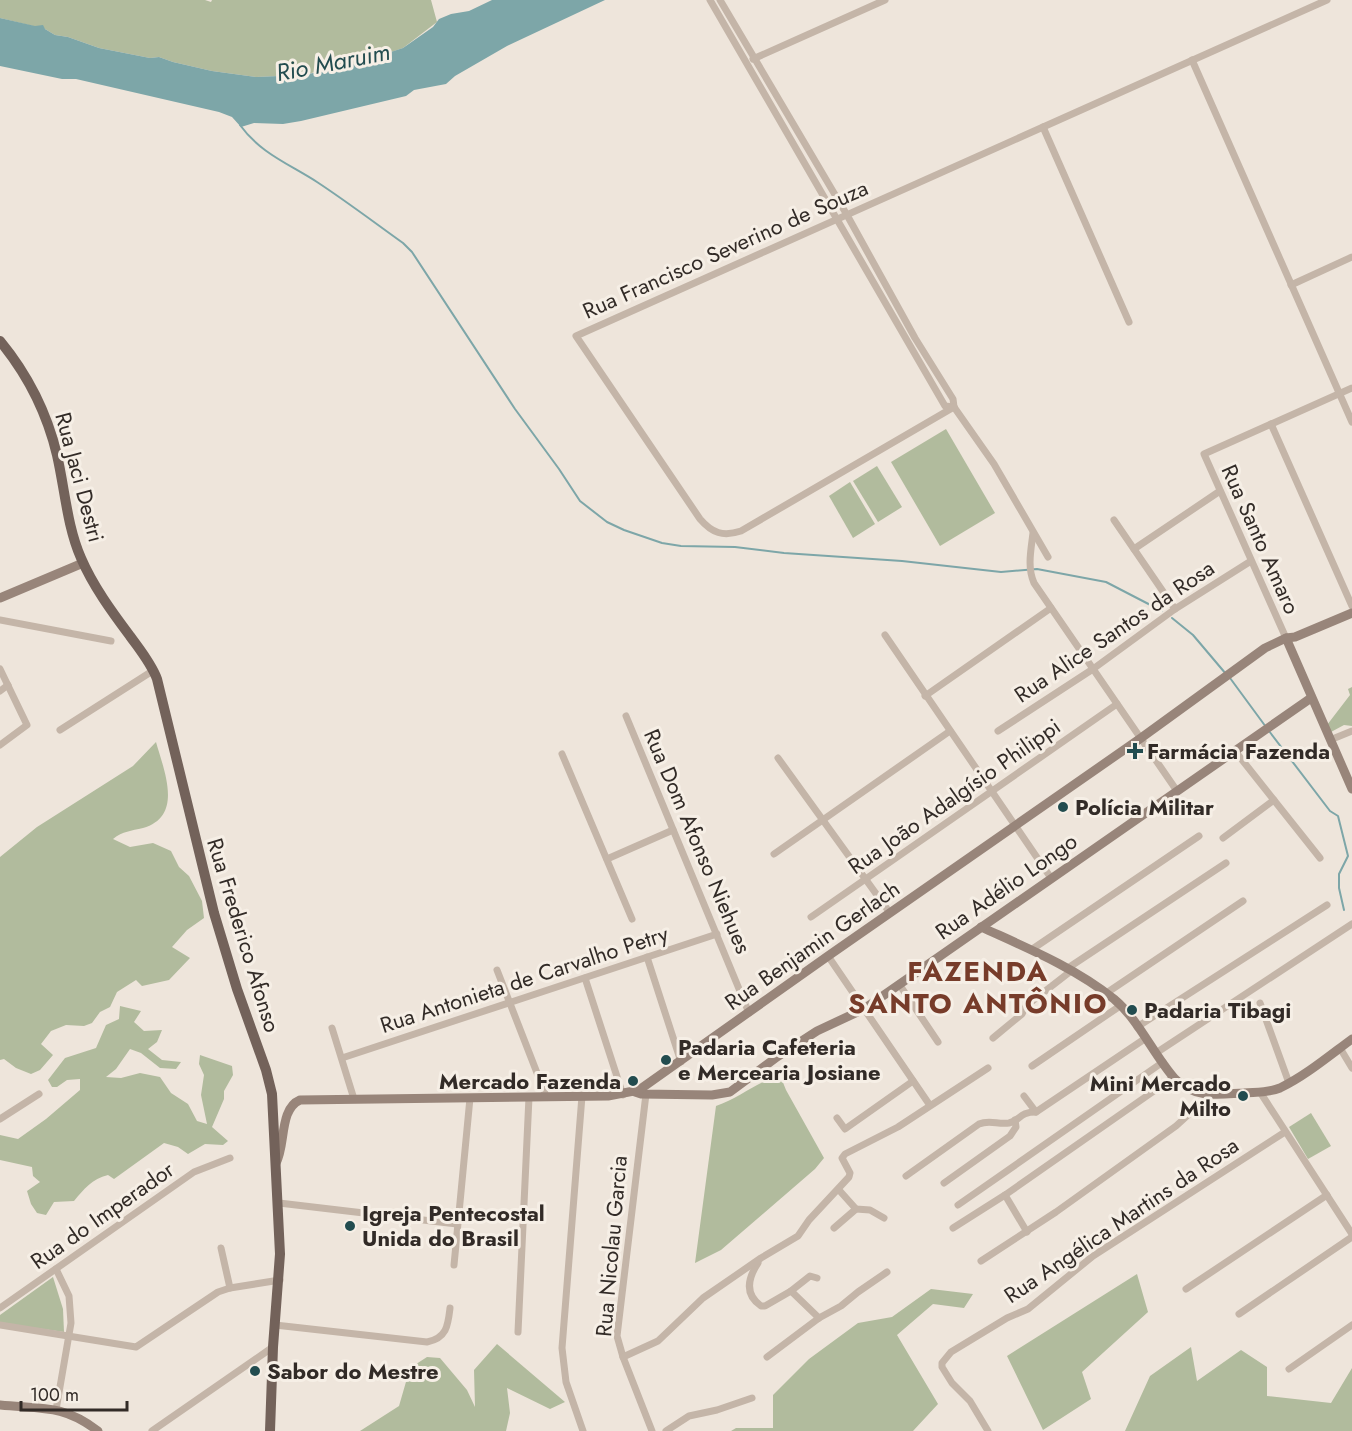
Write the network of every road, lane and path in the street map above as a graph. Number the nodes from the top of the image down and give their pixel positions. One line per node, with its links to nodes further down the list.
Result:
1 (710, 0): 7 (street)
2 (720, 0): 5 (street)
3 (885, 0): 5 (street)
4 (1327, 0): 6 (street, Rua Francisco Severino de Souza)
5 (754, 58): 7 (street); 9 (street)
6 (1192, 60): 8 (street, Rua Francisco Severino de Souza); 14 (street)
7 (746, 62): 10 (street)
8 (1043, 127): 11 (street, Rua Francisco Severino de Souza); 15 (street)
9 (799, 134): 10 (street); 11 (street)
10 (791, 138): 12 (street)
11 (846, 215): 12 (street, Rua Francisco Severino de Souza); 16 (street)
12 (838, 218): 18 (street); 21 (street, Rua Francisco Severino de Souza)
13 (1352, 257): 14 (street)
14 (1291, 285): 20 (street)
15 (1129, 322)
16 (915, 338): 18 (street); 21 (street)
17 (0, 341): 30 (main road, Rua Jaci Destri)
18 (907, 343): 21 (street)
19 (1352, 388): 20 (street)
20 (1339, 394): 22 (street); 23 (street)
21 (954, 407): 26 (street)
22 (1352, 422)
23 (1271, 424): 24 (street, Rua Santo Amaro); 32 (street)
24 (1220, 491): 27 (street); 29 (street, Rua Santo Amaro)
25 (1114, 520): 27 (street)
26 (1033, 532): 28 (street); 33 (street)
27 (1134, 549): 34 (street)
28 (1048, 557)
29 (1251, 561): 34 (street, Rua Alice Santos da Rosa); 38 (street, Rua Santo Amaro)
30 (83, 563): 31 (street); 42 (main road, Rua Frederico Afonso)
31 (0, 598)
32 (1352, 606)
33 (1051, 608): 41 (street); 45 (street)
34 (1175, 609): 41 (street, Rua Alice Santos da Rosa)
35 (1352, 613): 38 (street, Rua Benjamin Gerlach)
36 (0, 620): 39 (street)
37 (885, 635): 45 (street)
38 (1286, 638): 46 (street); 53 (street, Rua Benjamin Gerlach)
39 (111, 641)
40 (0, 669): 43 (street)
41 (1093, 669): 47 (street); 51 (street, Rua Alice Santos da Rosa)
42 (154, 670): 49 (street); 130 (main road, Rua Frederico Afonso)
43 (8, 685): 44 (street); 55 (street)
44 (0, 691)
45 (925, 696): 50 (street)
46 (1311, 698): 54 (street); 56 (street, Rua Adélio Longo)
47 (1117, 704): 53 (street); 60 (street, Rua João Adalgísio Philippi)
48 (626, 716): 65 (street, Rua Dom Afonso Niehues)
49 (60, 730)
50 (950, 731): 60 (street); 63 (street)
51 (998, 731)
52 (1352, 731): 54 (street)
53 (1141, 738): 61 (street); 64 (street, Rua Benjamin Gerlach)
54 (1330, 740): 59 (street)
55 (0, 745)
56 (1235, 751): 61 (street, Rua Adélio Longo); 62 (street)
57 (562, 754): 70 (street)
58 (778, 758): 63 (street)
59 (1352, 789)
60 (991, 791): 64 (street); 73 (street, Rua João Adalgísio Philippi)
61 (1177, 791): 72 (street, Rua Adélio Longo)
62 (1274, 800): 67 (street); 69 (street)
63 (822, 820): 68 (street); 73 (street)
64 (1015, 826): 72 (street); 76 (street, Rua Benjamin Gerlach)
65 (673, 830): 70 (street); 81 (street, Rua Dom Afonso Niehues)
66 (1199, 836): 82 (street)
67 (1223, 838)
68 (774, 854)
69 (1320, 858)
70 (607, 859): 78 (street)
71 (1226, 863): 86 (street)
72 (1052, 878): 80 (street, Rua Adélio Longo)
73 (865, 879): 76 (street); 77 (street, Rua João Adalgísio Philippi)
74 (1244, 901): 89 (street)
75 (1327, 905): 95 (street)
76 (890, 913): 83 (street, Rua Benjamin Gerlach)
77 (811, 917)
78 (632, 919)
79 (1352, 924): 102 (street)
80 (981, 927): 82 (street); 88 (street, Rua Adélio Longo)
81 (717, 934): 84 (street, Rua Antonieta de Carvalho Petry); 94 (street, Rua Dom Afonso Niehues)
82 (1031, 950): 86 (street)
83 (828, 956): 93 (street); 94 (street, Rua Benjamin Gerlach)
84 (647, 957): 87 (street, Rua Antonieta de Carvalho Petry); 104 (street)
85 (497, 970): 90 (street)
86 (1070, 970): 89 (street); 97 (street)
87 (585, 978): 90 (street, Rua Antonieta de Carvalho Petry); 115 (street)
88 (899, 984): 93 (street, Rua Adélio Longo); 100 (street)
89 (1105, 993): 92 (street)
90 (511, 1002): 103 (street, Rua Antonieta de Carvalho Petry); 117 (street)
91 (1260, 1003): 111 (street)
92 (1120, 1006): 95 (street); 106 (street)
93 (864, 1009): 110 (street); 112 (street, Rua Adélio Longo)
94 (749, 1013): 104 (street, Rua Benjamin Gerlach)
95 (1137, 1027): 98 (street)
96 (332, 1028): 103 (street)
97 (993, 1038)
98 (1146, 1038): 102 (street); 124 (street)
99 (1352, 1039): 101 (street)
100 (938, 1042)
101 (1340, 1048): 108 (street); 111 (street)
102 (1156, 1053): 105 (street)
103 (342, 1058): 122 (street)
104 (681, 1062): 112 (street, Rua Benjamin Gerlach)
105 (1163, 1062): 109 (street); 137 (street)
106 (1032, 1066)
107 (988, 1068): 123 (street)
108 (1352, 1068)
109 (1174, 1077): 116 (street); 134 (street)
110 (914, 1081): 123 (street); 125 (street)
111 (1289, 1083): 113 (street)
112 (641, 1091): 115 (street, Rua Benjamin Gerlach); 166 (street, Rua Nicolau Garcia)
113 (1260, 1092): 116 (street); 128 (street)
114 (39, 1094): 126 (street)
115 (623, 1095): 118 (street, Rua Benjamin Gerlach)
116 (1210, 1095): 143 (street)
117 (546, 1096): 118 (street, Rua Benjamin Gerlach); 120 (street, Rua Benjamin Gerlach)
118 (582, 1096): 175 (street)
119 (1024, 1096): 124 (street)
120 (529, 1097): 121 (street, Rua Benjamin Gerlach); 163 (street)
121 (470, 1098): 122 (street, Rua Benjamin Gerlach); 140 (street)
122 (354, 1099): 130 (street, Rua Benjamin Gerlach)
123 (930, 1104): 133 (street)
124 (1036, 1112): 127 (street)
125 (837, 1118)
126 (0, 1119)
127 (1015, 1120): 131 (street); 132 (street)
128 (1286, 1132): 135 (street); 178 (street, Rua Angélica Martins da Rosa)
129 (230, 1158): 149 (street, Rua do Imperador)
130 (276, 1163): 136 (main road, Rua Frederico Afonso)
131 (906, 1176)
132 (944, 1184)
133 (839, 1190): 138 (street); 146 (street)
134 (1005, 1195): 142 (street); 143 (street)
135 (1327, 1195): 144 (street); 154 (street)
136 (279, 1203): 140 (street); 152 (main road, Rua Frederico Afonso)
137 (958, 1205)
138 (856, 1209): 139 (street); 141 (street)
139 (884, 1218)
140 (457, 1224): 148 (street)
141 (834, 1228)
142 (953, 1228)
143 (1027, 1232): 147 (street)
144 (1352, 1235): 158 (street)
145 (221, 1248): 153 (street)
146 (761, 1258): 155 (street); 166 (street)
147 (981, 1261)
148 (454, 1265)
149 (56, 1269): 156 (street, Rua do Imperador); 164 (street)
150 (887, 1272): 159 (street)
151 (817, 1278): 155 (street)
152 (279, 1280): 153 (street); 160 (main road, Rua Frederico Afonso)
153 (230, 1288): 164 (street)
154 (1186, 1289)
155 (791, 1291): 159 (street)
156 (0, 1308)
157 (450, 1308): 160 (street)
158 (1239, 1314)
159 (819, 1318): 167 (street)
160 (275, 1324): 165 (main road, Rua Frederico Afonso)
161 (1352, 1325): 168 (street)
162 (0, 1326): 164 (street)
163 (518, 1332)
164 (69, 1338): 171 (street)
165 (273, 1347): 173 (street); 174 (main road, Rua Frederico Afonso)
166 (622, 1357): 176 (street, Rua Nicolau Garcia)
167 (767, 1357)
168 (1289, 1369)
169 (752, 1398): 177 (street)
170 (0, 1405): 171 (street)
171 (57, 1410): 172 (street)
172 (98, 1431)
173 (152, 1431)
174 (270, 1431)
175 (583, 1431)
176 (652, 1431)
177 (666, 1431)
178 (988, 1431)

